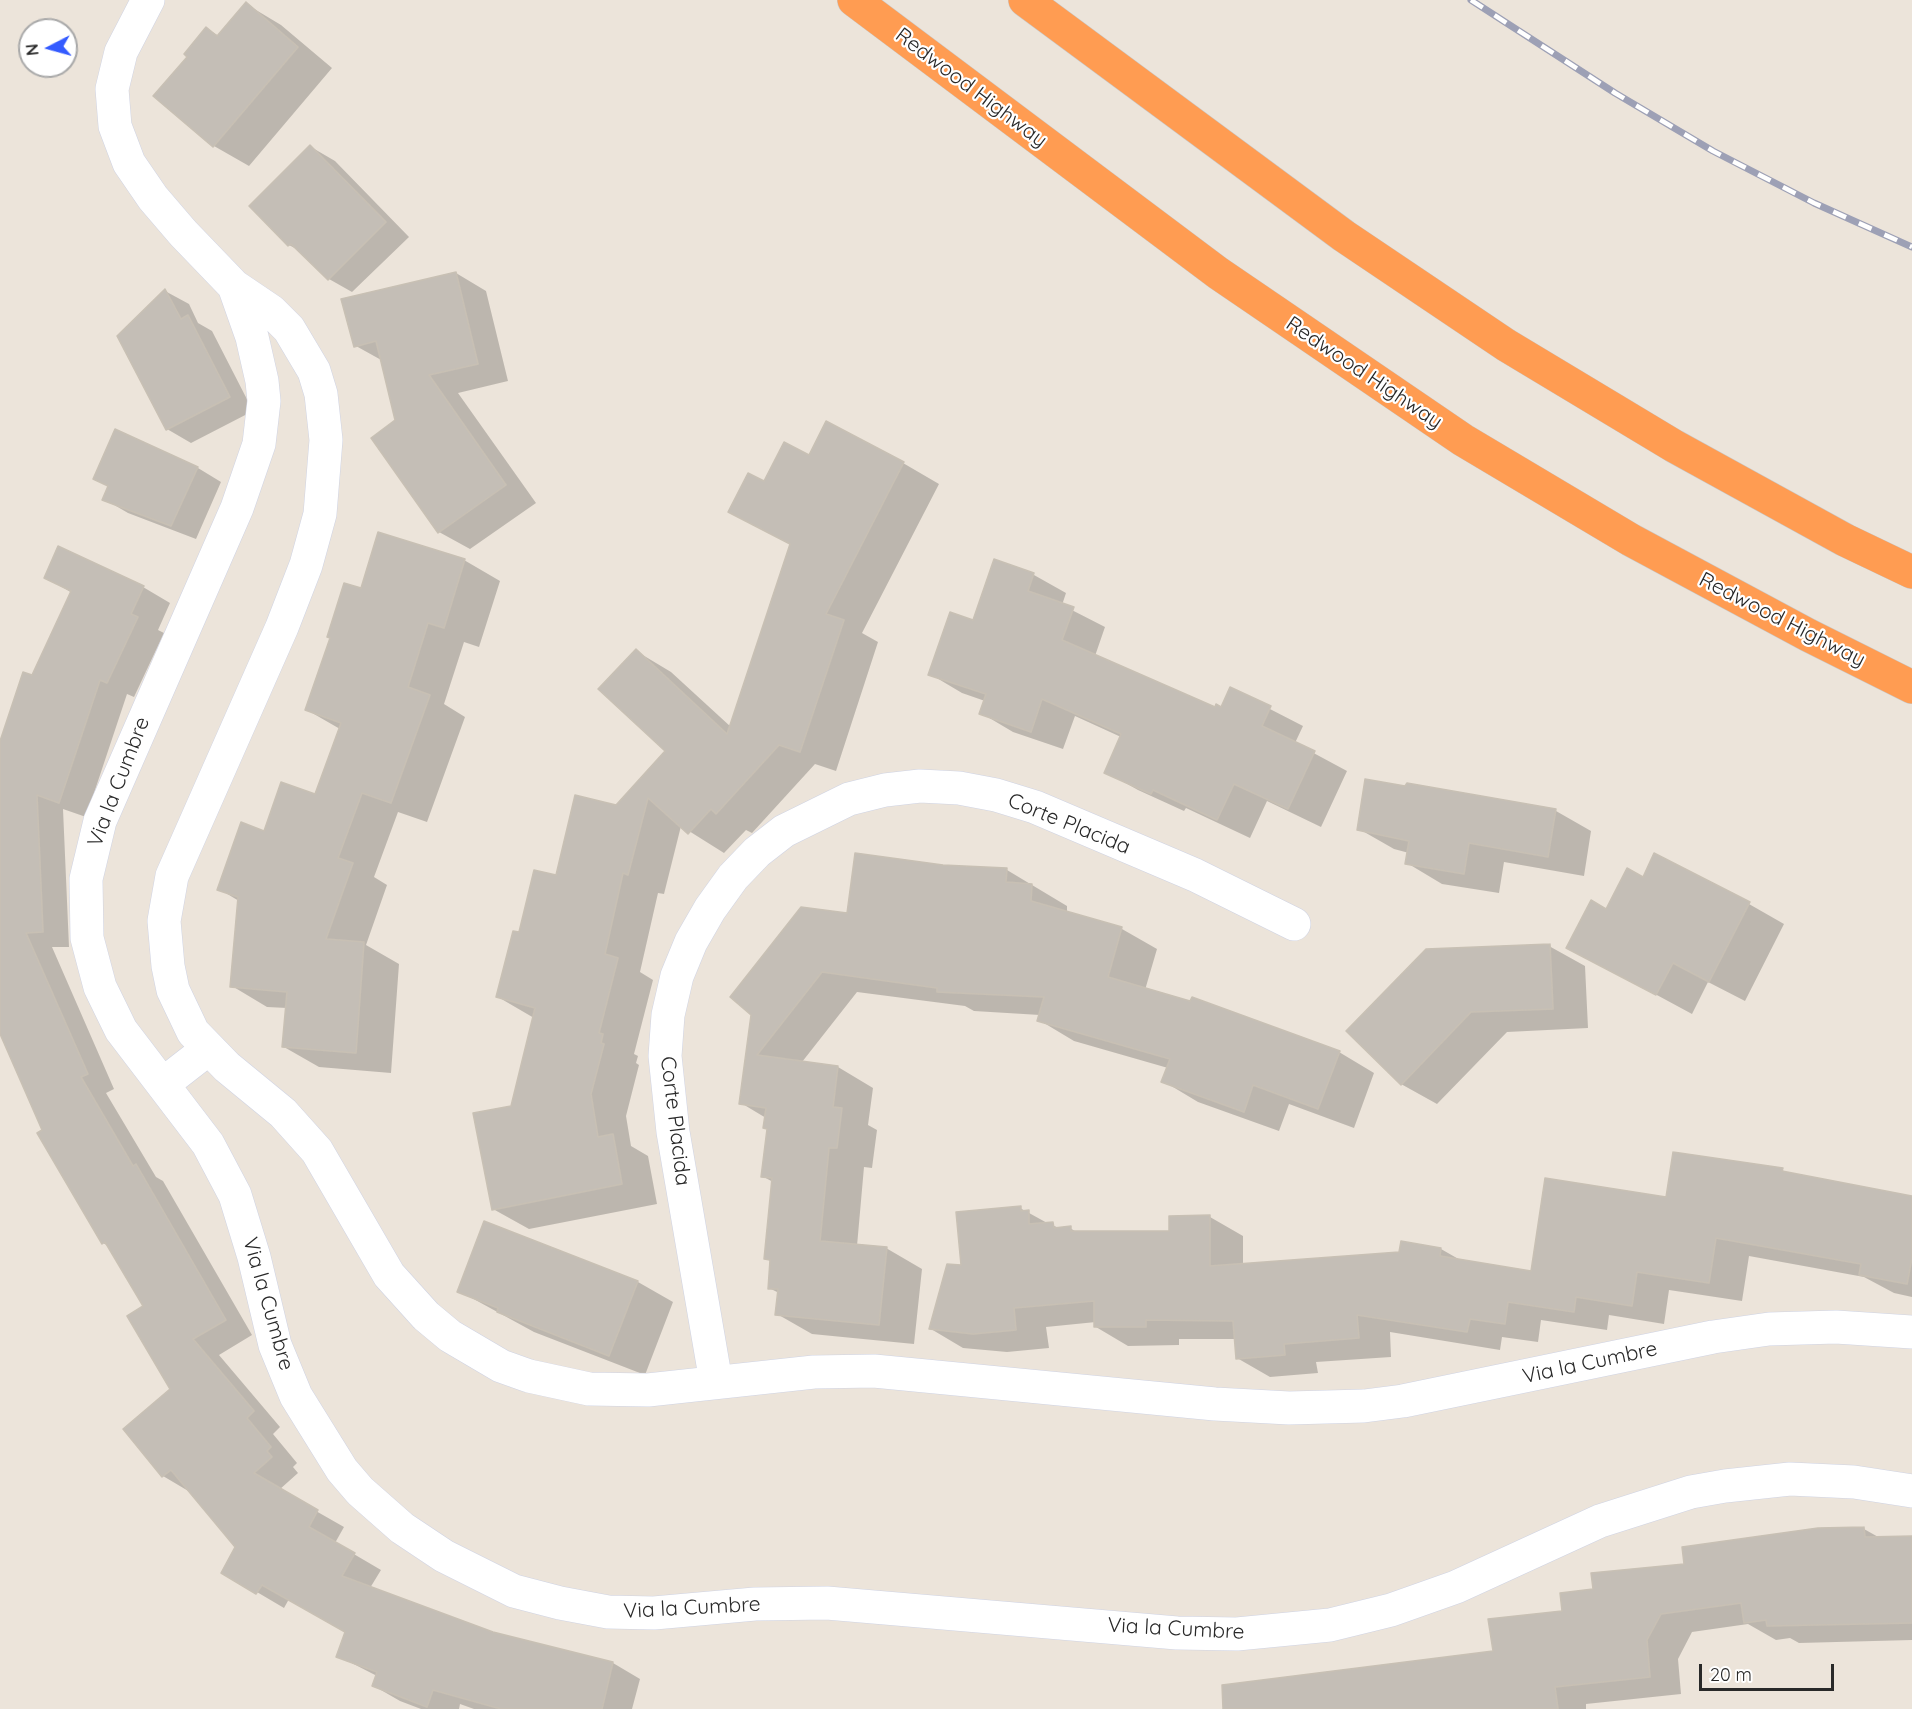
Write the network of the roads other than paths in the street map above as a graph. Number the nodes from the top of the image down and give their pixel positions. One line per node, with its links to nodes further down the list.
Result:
1 (148, 0): 4 (street, Via la Cumbre)
2 (854, 0): 6 (highway, Redwood Highway)
3 (1026, 0): 5 (highway)
4 (234, 286): 8 (street, Via la Cumbre); 9 (street, Via la Cumbre)
5 (1912, 572)
6 (1912, 687)
7 (1294, 924): 11 (street, Corte Placida)
8 (208, 1049): 9 (street); 11 (street, Via la Cumbre)
9 (163, 1084): 12 (street, Via la Cumbre)
10 (1912, 1332): 11 (street, Via la Cumbre)
11 (716, 1382)
12 (1912, 1491)

